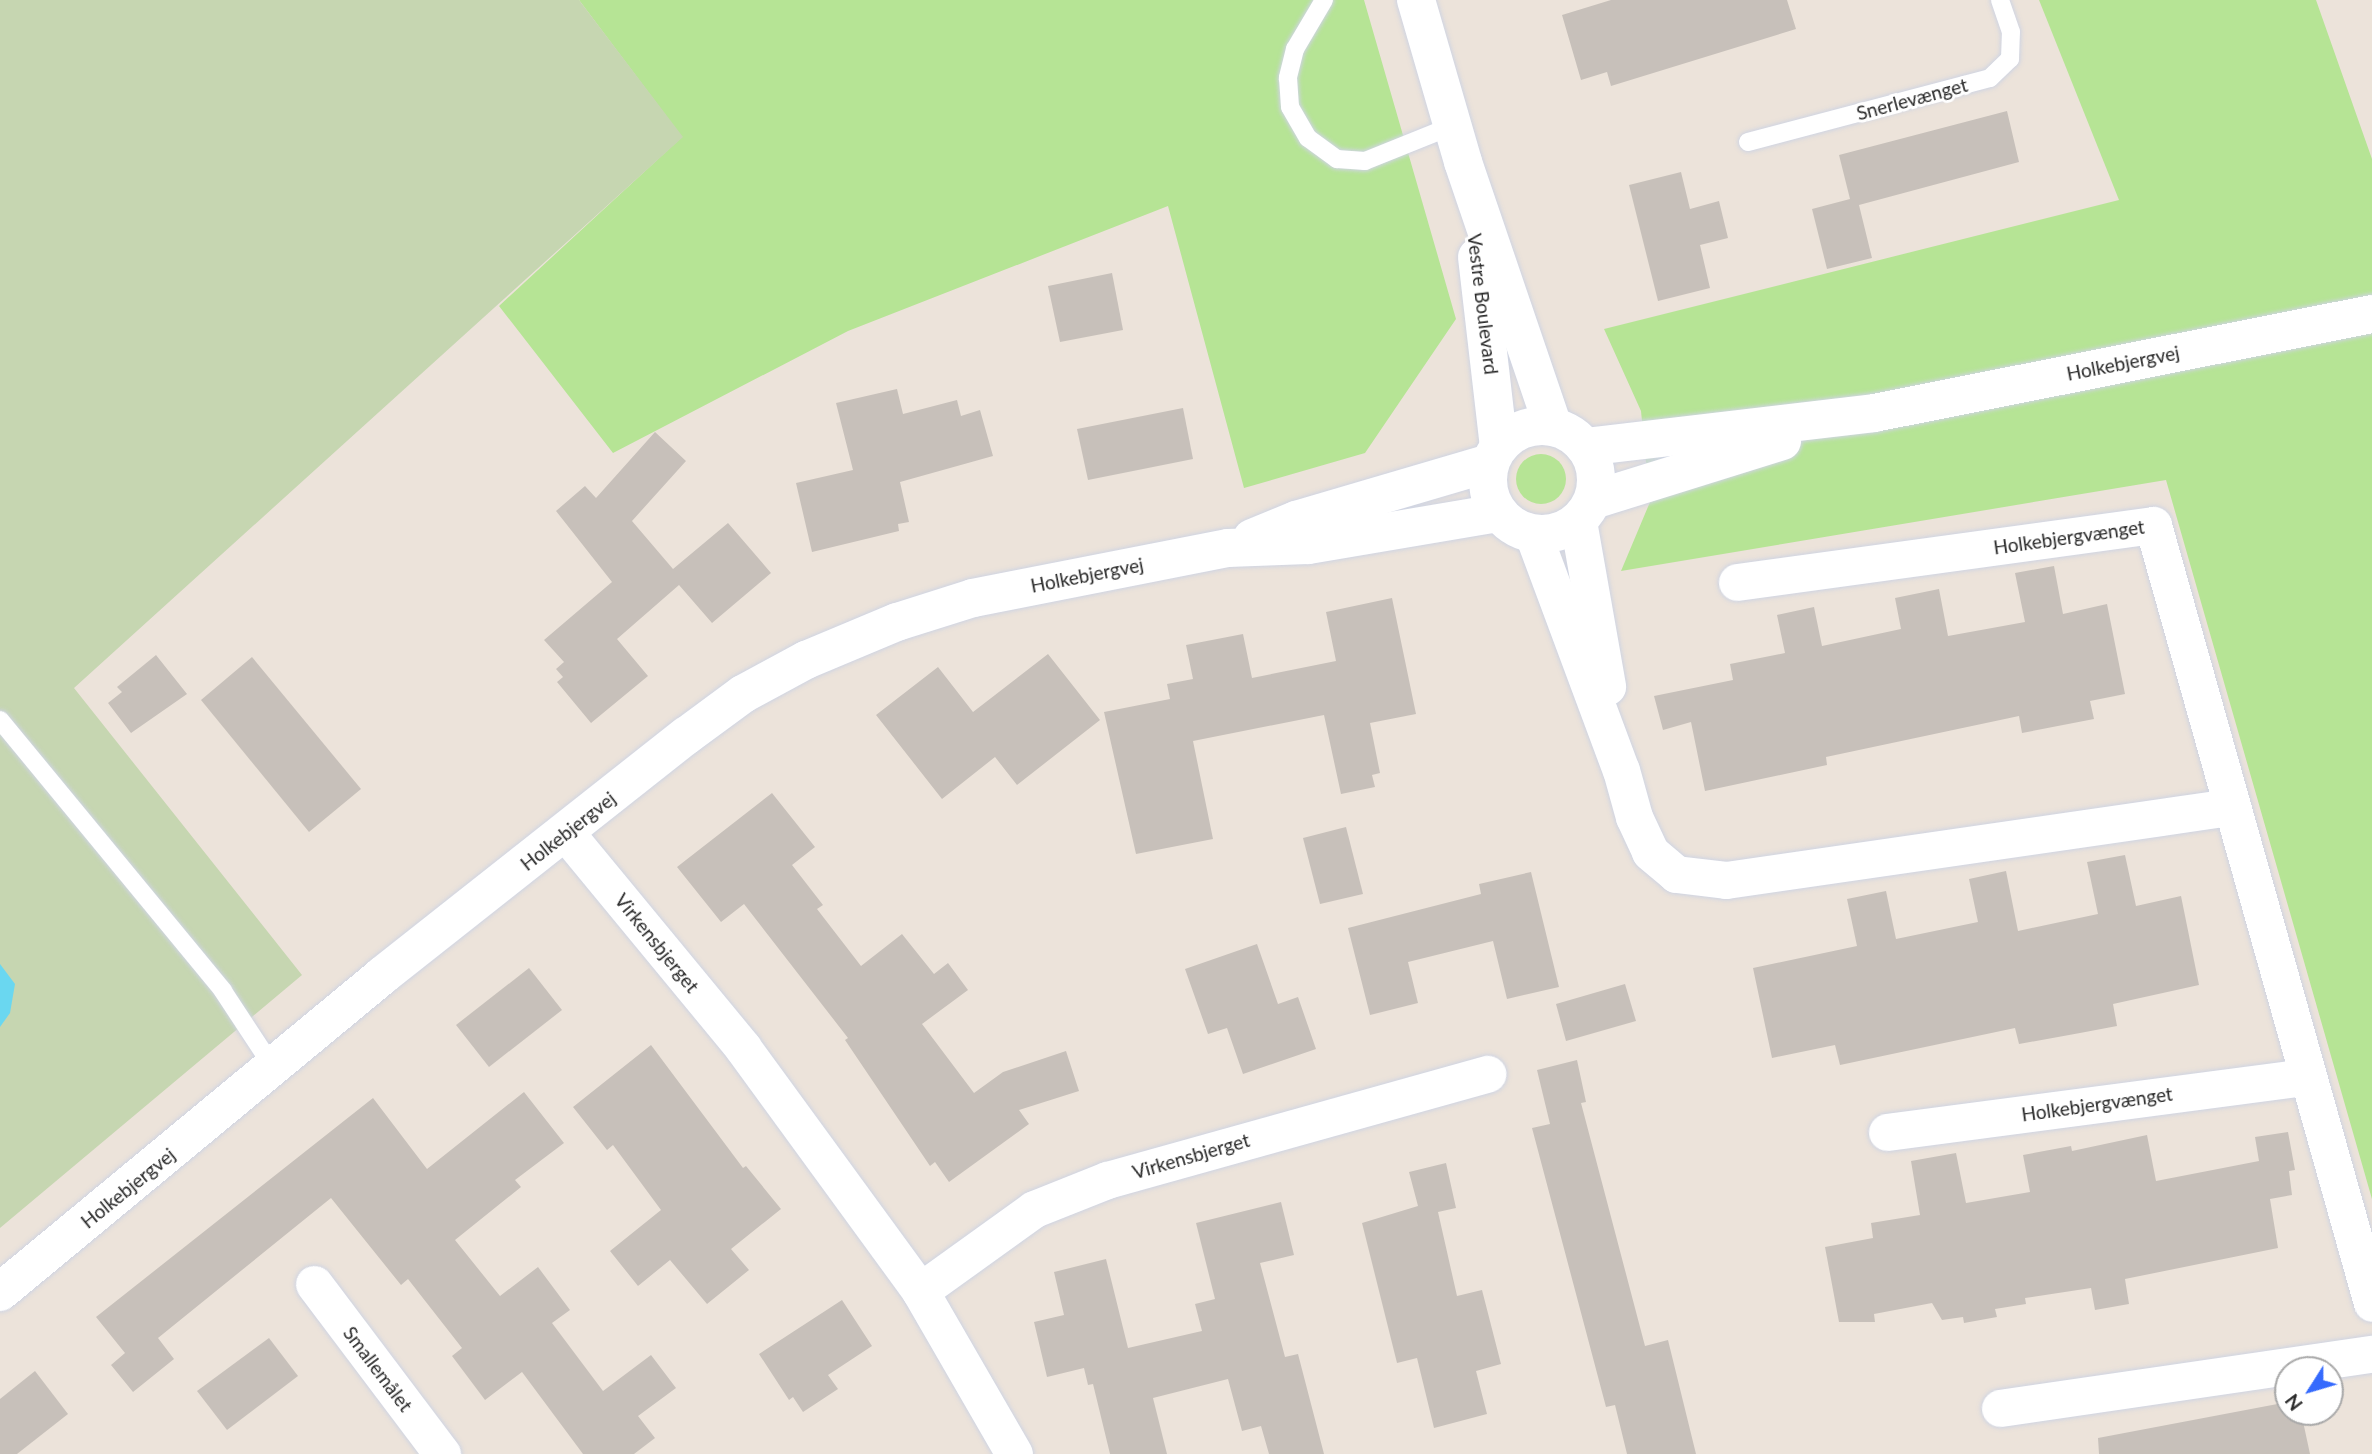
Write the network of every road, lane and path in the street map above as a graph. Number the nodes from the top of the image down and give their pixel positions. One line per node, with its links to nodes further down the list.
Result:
1 (1324, 0): 5 (lane)
2 (1416, 0): 5 (street, Vestre Boulevard)
3 (2000, 0): 4 (lane, Snerlevænget)
4 (1748, 142)
5 (1458, 144): 8 (street, Vestre Boulevard); 10 (street, Vestre Boulevard)
6 (2354, 317): 7 (street, Holkebjergvej)
7 (1874, 412): 9 (street, Holkebjergvej); 11 (street, Holkebjergvej)
8 (1553, 427): 9 (street); 10 (street)
9 (1585, 447): 11 (street)
10 (1495, 455): 12 (street); 14 (street, Holkebjergvej)
11 (1586, 510): 13 (street); 17 (street)
12 (1498, 513): 13 (street); 14 (street, Holkebjergvej)
13 (1533, 534): 17 (street)
14 (1228, 548): 19 (street, Holkebjergvej)
15 (1737, 582): 18 (street, Holkebjergvænget)
16 (0, 720): 20 (lane)
17 (1621, 770): 18 (street)
18 (2230, 807): 22 (street, Holkebjergvænget)
19 (566, 833): 20 (street, Holkebjergvej); 25 (street, Virkensbjerget)
20 (273, 1067): 26 (street, Holkebjergvej)
21 (1487, 1074): 25 (street, Virkensbjerget)
22 (2307, 1077): 23 (street, Holkebjergvænget); 27 (street, Holkebjergvænget)
23 (1887, 1132)
24 (314, 1284): 30 (street, Smallemålet)
25 (920, 1291): 31 (street, Virkensbjerget)
26 (0, 1292)
27 (2372, 1303)
28 (2372, 1354): 29 (street)
29 (2000, 1408)
30 (442, 1454)
31 (1014, 1454)

